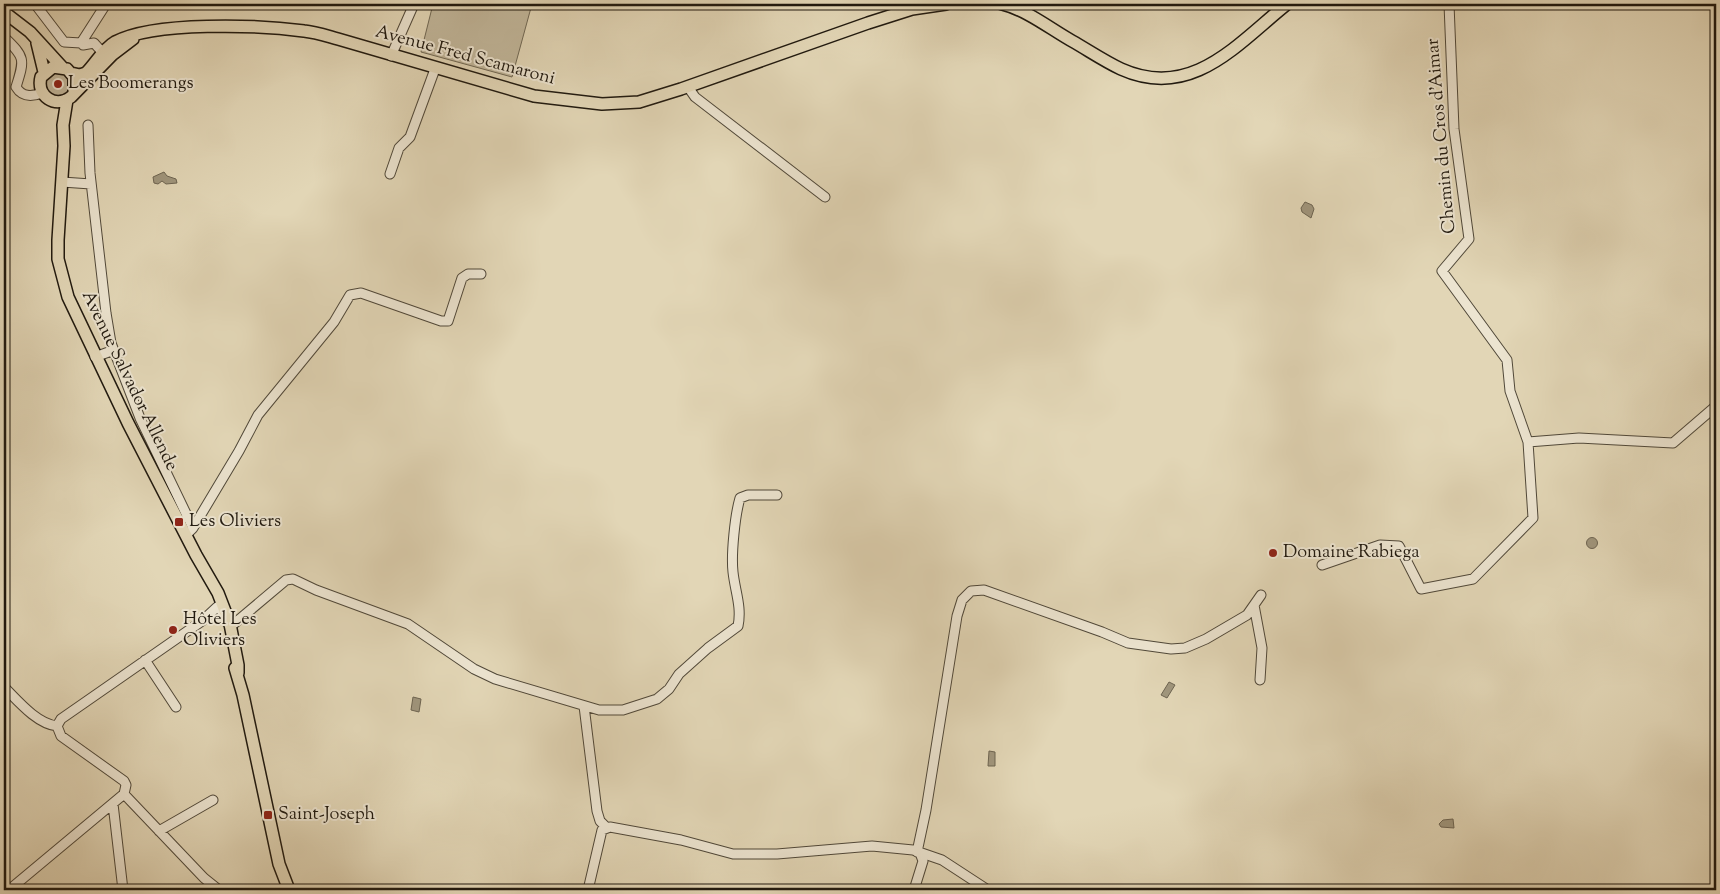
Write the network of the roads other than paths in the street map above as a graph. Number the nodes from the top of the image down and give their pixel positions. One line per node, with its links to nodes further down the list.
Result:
1 (35, 4): 12 (street)
2 (106, 4): 12 (street)
3 (414, 4): 14 (street)
4 (941, 4): 19 (main road, Avenue Fred Scamaroni)
5 (1002, 4): 6 (main road)
6 (1287, 4)
7 (1449, 4): 32 (street, Chemin du Cros d'Aimar)
8 (4, 12): 10 (main road)
9 (141, 34): 13 (main road, Avenue Fred Scamaroni); 14 (main road, Avenue Fred Scamaroni); 18 (main road, Avenue Fred Scamaroni)
10 (35, 36): 16 (main road); 17 (main road)
11 (4, 37): 21 (street)
12 (81, 43): 13 (street)
13 (103, 53): 16 (main road, Avenue Fred Scamaroni); 18 (street)
14 (391, 56): 15 (main road, Avenue Fred Scamaroni)
15 (435, 69): 19 (main road, Avenue Fred Scamaroni); 24 (street)
16 (67, 70): 17 (main road); 20 (main road)
17 (44, 72): 21 (main road)
18 (97, 72): 20 (main road, Avenue Fred Scamaroni)
19 (688, 87): 27 (street)
20 (70, 96): 21 (main road); 22 (main road, Avenue Salvador Allende)
21 (46, 97): 22 (main road, Avenue Salvador Allende)
22 (63, 125): 25 (main road, Avenue Salvador Allende)
23 (88, 125): 26 (street)
24 (390, 174)
25 (62, 182): 26 (street); 30 (main road, Avenue Salvador Allende)
26 (91, 184): 29 (street)
27 (825, 197)
28 (482, 274): 34 (street)
29 (114, 350): 30 (street); 34 (street)
30 (95, 357): 34 (main road, Avenue Salvador Allende)
31 (1716, 406): 32 (street)
32 (1528, 442): 35 (street, Chemin du Cros d'Aimar)
33 (777, 495): 43 (street)
34 (189, 532): 38 (main road, Avenue Salvador Allende)
35 (1322, 565)
36 (1261, 595): 37 (street)
37 (1254, 605): 41 (street); 51 (street)
38 (223, 615): 39 (street); 40 (main road, Avenue Salvador Allende); 40 (main road, Avenue Salvador Allende); 43 (street)
39 (145, 660): 44 (street); 45 (street)
40 (238, 673): 55 (main road, Avenue Salvador Allende)
41 (1260, 680)
42 (4, 687): 45 (street)
43 (584, 706): 49 (street)
44 (176, 707)
45 (57, 726): 46 (street)
46 (124, 794): 48 (street); 50 (street)
47 (213, 800): 50 (street)
48 (113, 804): 52 (street); 53 (street)
49 (606, 827): 51 (street); 56 (street)
50 (159, 831): 54 (street)
51 (919, 852): 57 (street); 58 (street)
52 (9, 890)
53 (123, 890)
54 (219, 890)
55 (284, 890)
56 (588, 890)
57 (914, 890)
58 (988, 890)

